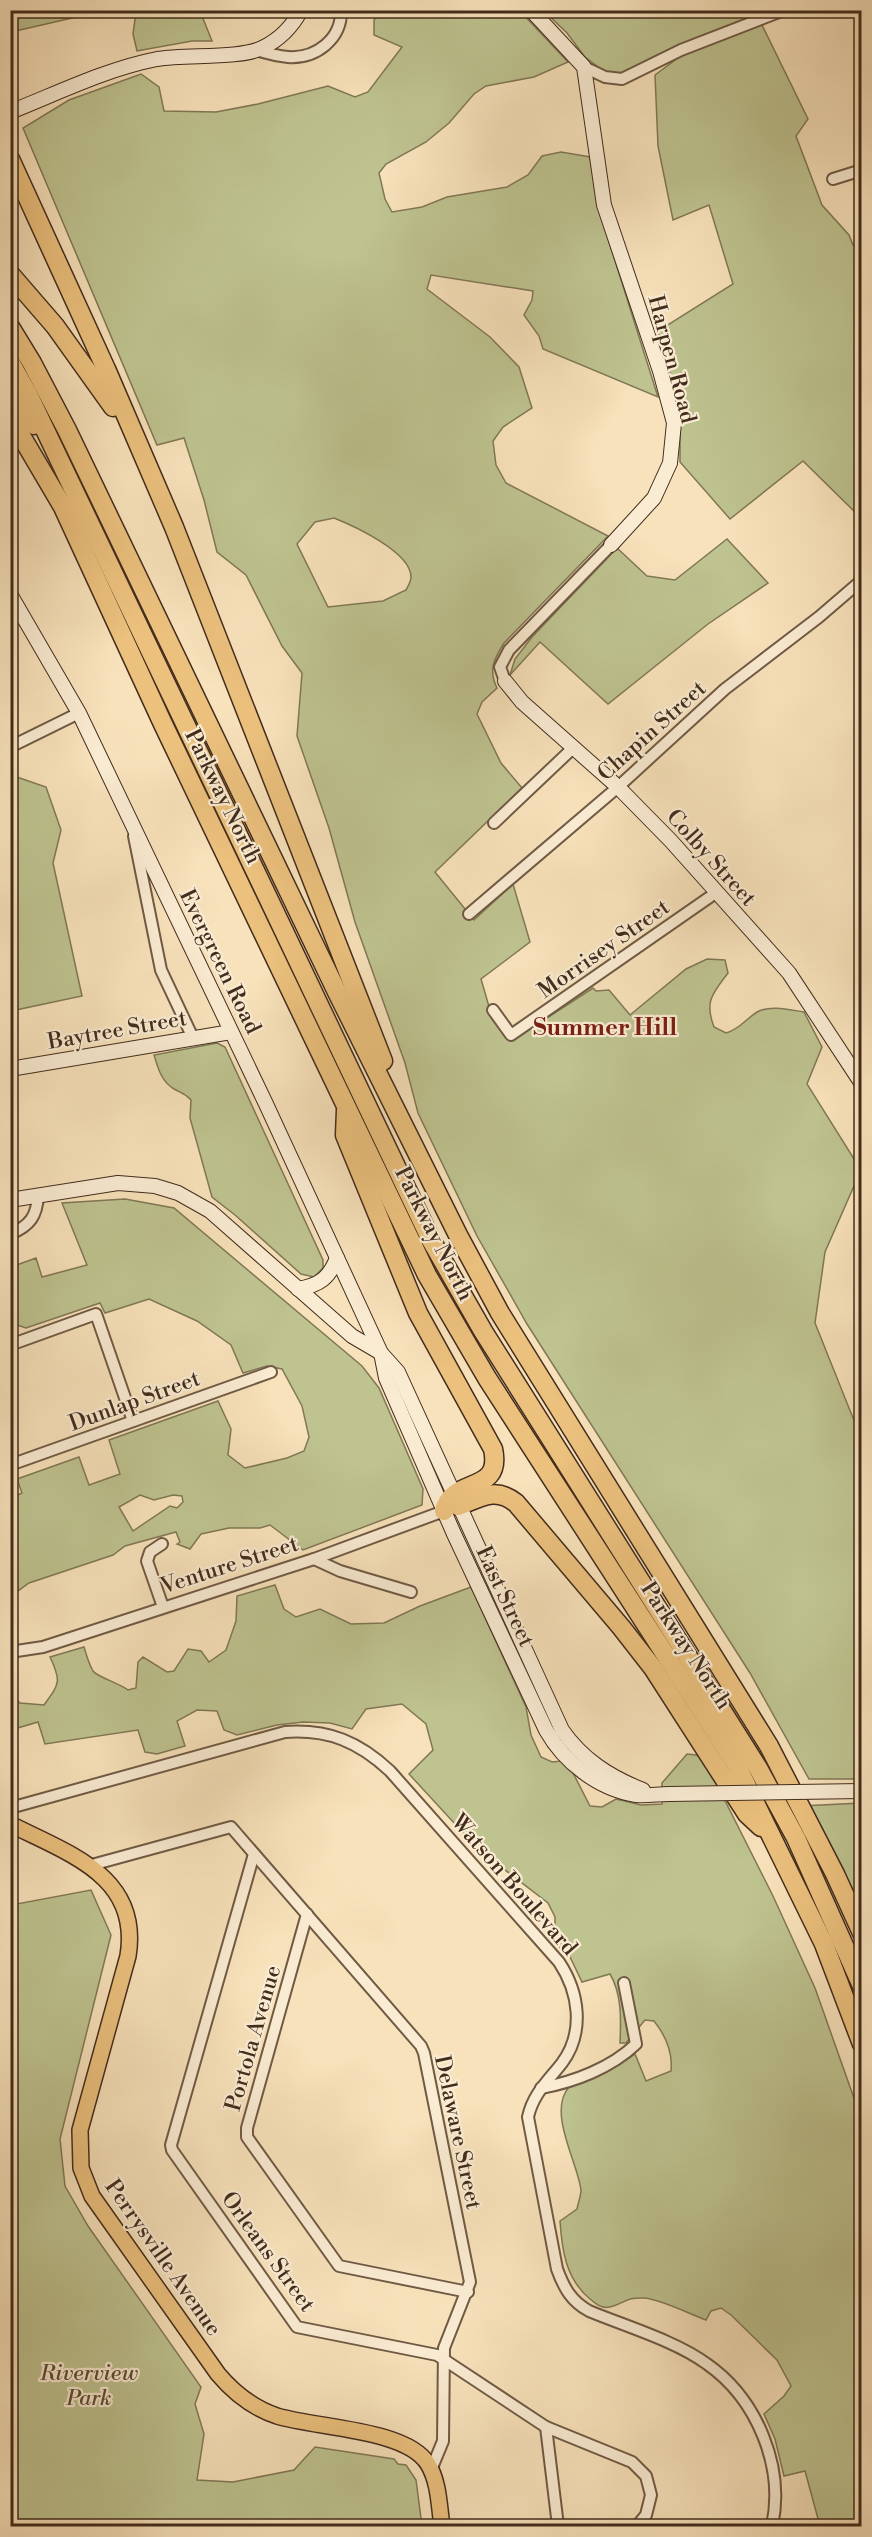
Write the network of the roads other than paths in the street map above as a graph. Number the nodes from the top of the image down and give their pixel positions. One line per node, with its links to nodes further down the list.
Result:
1 (301, 10): 5 (main road)
2 (341, 10): 5 (street)
3 (531, 10): 6 (main road)
4 (784, 10): 6 (street)
5 (255, 50): 7 (main road)
6 (584, 67): 20 (main road, Harpen Road)
7 (10, 112)
8 (10, 159): 17 (highway)
9 (861, 170): 10 (street)
10 (833, 179)
11 (10, 274): 17 (highway)
12 (10, 327): 38 (highway, Parkway North)
13 (10, 362): 19 (highway)
14 (10, 392): 19 (highway)
15 (10, 417): 18 (highway, Parkway North)
16 (10, 438): 18 (highway)
17 (146, 463): 38 (highway)
18 (63, 507): 37 (highway, Parkway North)
19 (90, 525): 64 (highway)
20 (611, 545): 23 (street, Harpen Road)
21 (861, 580): 27 (street, Chapin Street)
22 (10, 594): 24 (main road, Evergreen Road)
23 (505, 681): 26 (main road, Colby Street)
24 (79, 713): 25 (street); 29 (main road, Evergreen Road)
25 (10, 747)
26 (573, 748): 27 (main road, Colby Street); 28 (street)
27 (618, 787): 30 (main road, Colby Street); 31 (street, Chapin Street)
28 (494, 823)
29 (132, 824): 33 (main road, Evergreen Road); 34 (street)
30 (717, 892): 32 (street, Morrisey Street); 36 (main road, Colby Street)
31 (469, 914)
32 (493, 1010)
33 (231, 1032): 34 (main road, Baytree Street); 42 (main road, Evergreen Road)
34 (193, 1038): 35 (main road, Baytree Street)
35 (10, 1069)
36 (861, 1084)
37 (346, 1105): 49 (highway); 58 (highway, Parkway North)
38 (417, 1151): 62 (highway, Parkway North)
39 (38, 1195): 40 (main road, East Street); 41 (street); 43 (main road, East Street)
40 (10, 1200)
41 (10, 1234)
42 (337, 1258): 43 (main road); 45 (main road, Evergreen Road)
43 (298, 1289): 45 (main road, East Street)
44 (10, 1345): 47 (street)
45 (381, 1353): 49 (main road, East Street); 49 (main road, East Street)
46 (271, 1372): 47 (street, Dunlap Street)
47 (133, 1421): 48 (street, Dunlap Street)
48 (10, 1465)
49 (452, 1503): 51 (street, Venture Street); 55 (main road, East Street, bridge); 58 (highway)
50 (162, 1544): 53 (street)
51 (314, 1559): 52 (street); 53 (street, Venture Street)
52 (411, 1592)
53 (163, 1607): 54 (street, Venture Street)
54 (10, 1652)
55 (861, 1791)
56 (10, 1808): 66 (street, Watson Boulevard)
57 (10, 1824): 60 (main road, Perrysville Avenue)
58 (772, 1837): 65 (highway, Parkway North)
59 (254, 1854): 60 (street, Delaware Street); 61 (street, Delaware Street); 68 (street, Orleans Street)
60 (88, 1866): 70 (main road, Perrysville Avenue)
61 (307, 1914): 67 (street, Delaware Street); 67 (street, Portola Avenue)
62 (861, 1933)
63 (624, 1983): 66 (street)
64 (861, 1986)
65 (861, 2044)
66 (541, 2088): 71 (street, Watson Boulevard)
67 (468, 2292): 68 (street, Delaware Street)
68 (442, 2359): 69 (street, Orleans Street); 70 (street, Delaware Street)
69 (546, 2427): 73 (street); 74 (street, Orleans Street)
70 (431, 2470): 72 (main road, Perrysville Avenue)
71 (775, 2512): 75 (street, Watson Boulevard); 76 (street)
72 (442, 2526)
73 (558, 2526)
74 (637, 2526)
75 (772, 2526)
76 (781, 2526)

